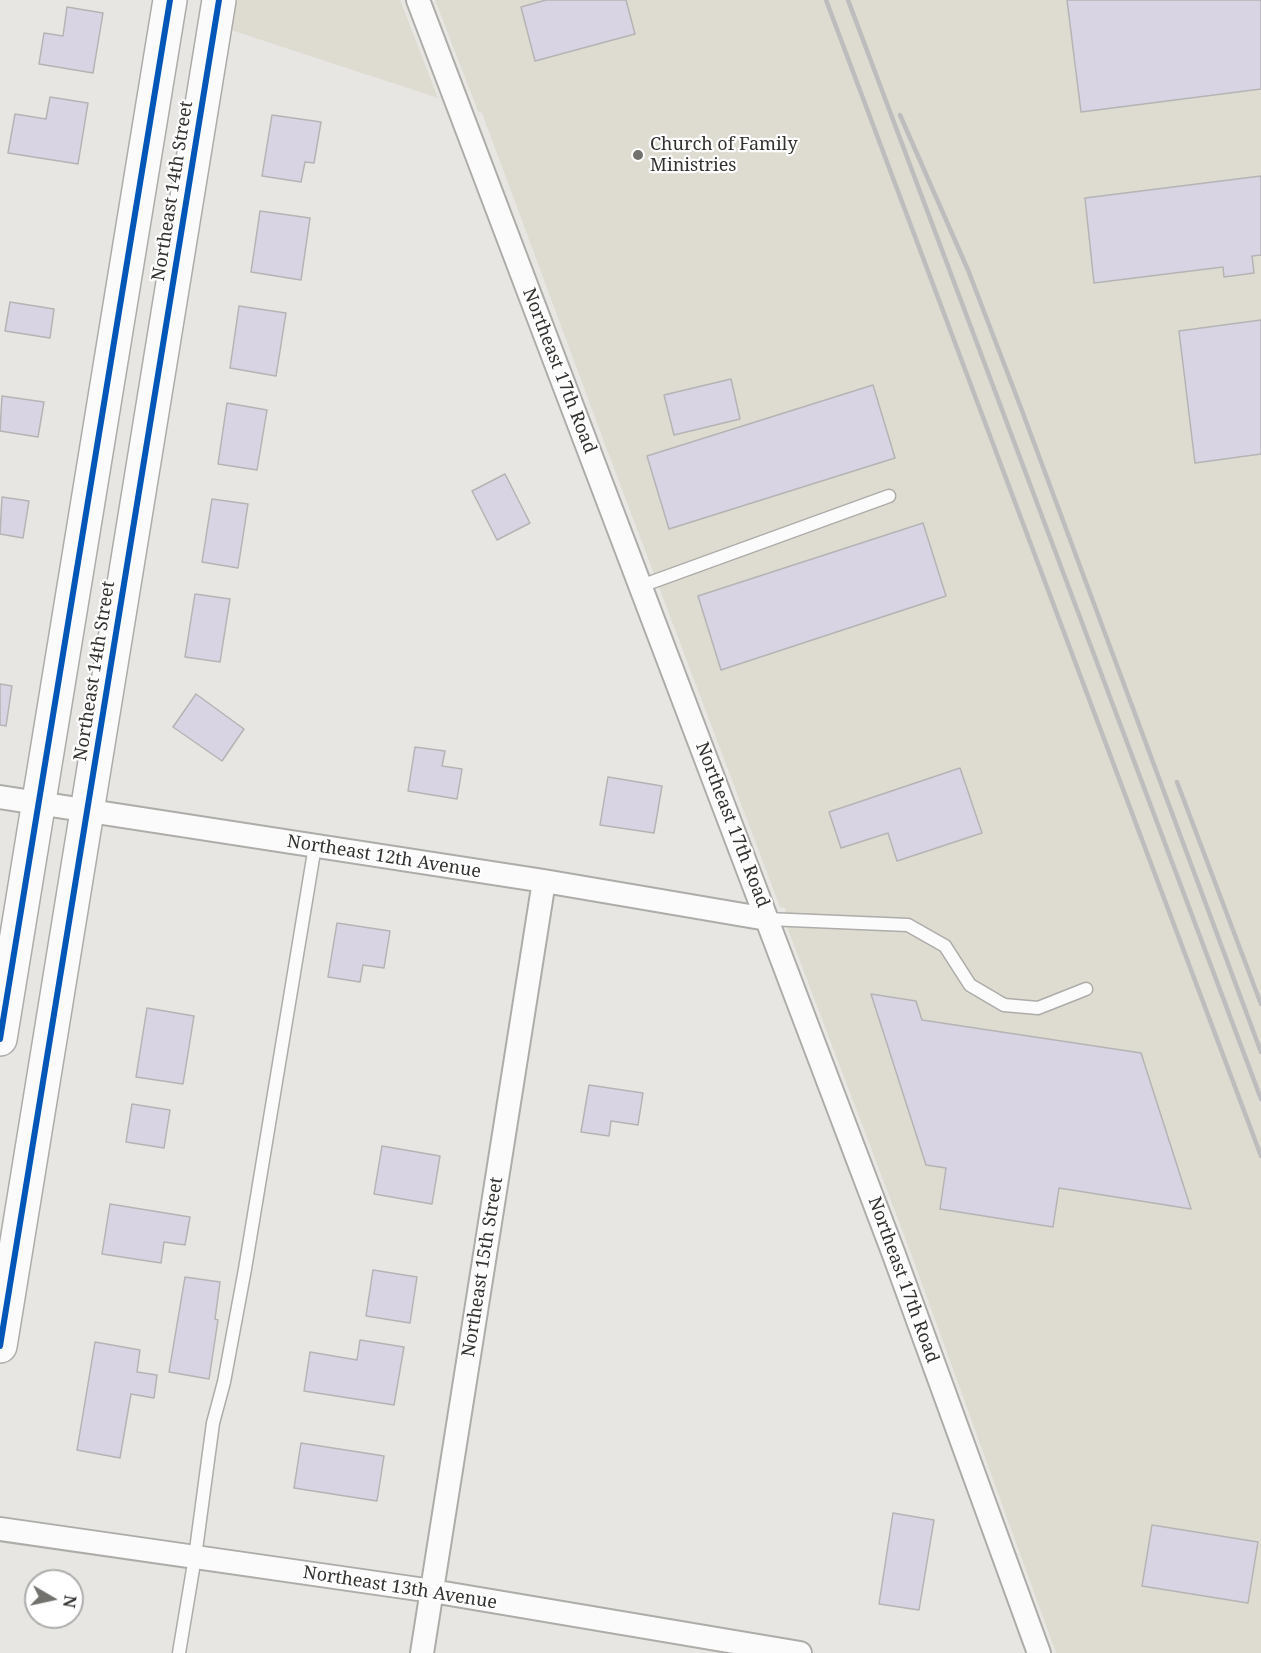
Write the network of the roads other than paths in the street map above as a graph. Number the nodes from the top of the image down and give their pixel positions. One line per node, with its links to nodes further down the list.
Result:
1 (170, 0): 7 (main road, Northeast 14th Street)
2 (219, 0): 8 (main road, Northeast 14th Street)
3 (418, 0): 5 (street, Northeast 17th Road)
4 (889, 496): 5 (lane)
5 (641, 586): 11 (street, Northeast 17th Road)
6 (0, 797): 7 (street, Northeast 12th Avenue)
7 (39, 803): 8 (street, Northeast 12th Avenue); 13 (main road, Northeast 14th Street)
8 (87, 811): 9 (street, Northeast 12th Avenue); 14 (main road, Northeast 14th Street)
9 (315, 846): 10 (street, Northeast 12th Avenue); 17 (lane)
10 (544, 881): 11 (street, Northeast 12th Avenue); 18 (street, Northeast 15th Street)
11 (767, 919): 12 (lane); 22 (street, Northeast 17th Road)
12 (1086, 989)
13 (0, 1039)
14 (10, 1224): 15 (main road, Northeast 14th Street)
15 (0, 1346)
16 (0, 1529): 17 (street, Northeast 13th Avenue)
17 (195, 1557): 18 (street, Northeast 13th Avenue); 19 (lane)
18 (432, 1591): 20 (street, Northeast 15th Street); 21 (street, Northeast 13th Avenue)
19 (179, 1653)
20 (422, 1653)
21 (800, 1653)
22 (1039, 1653)

